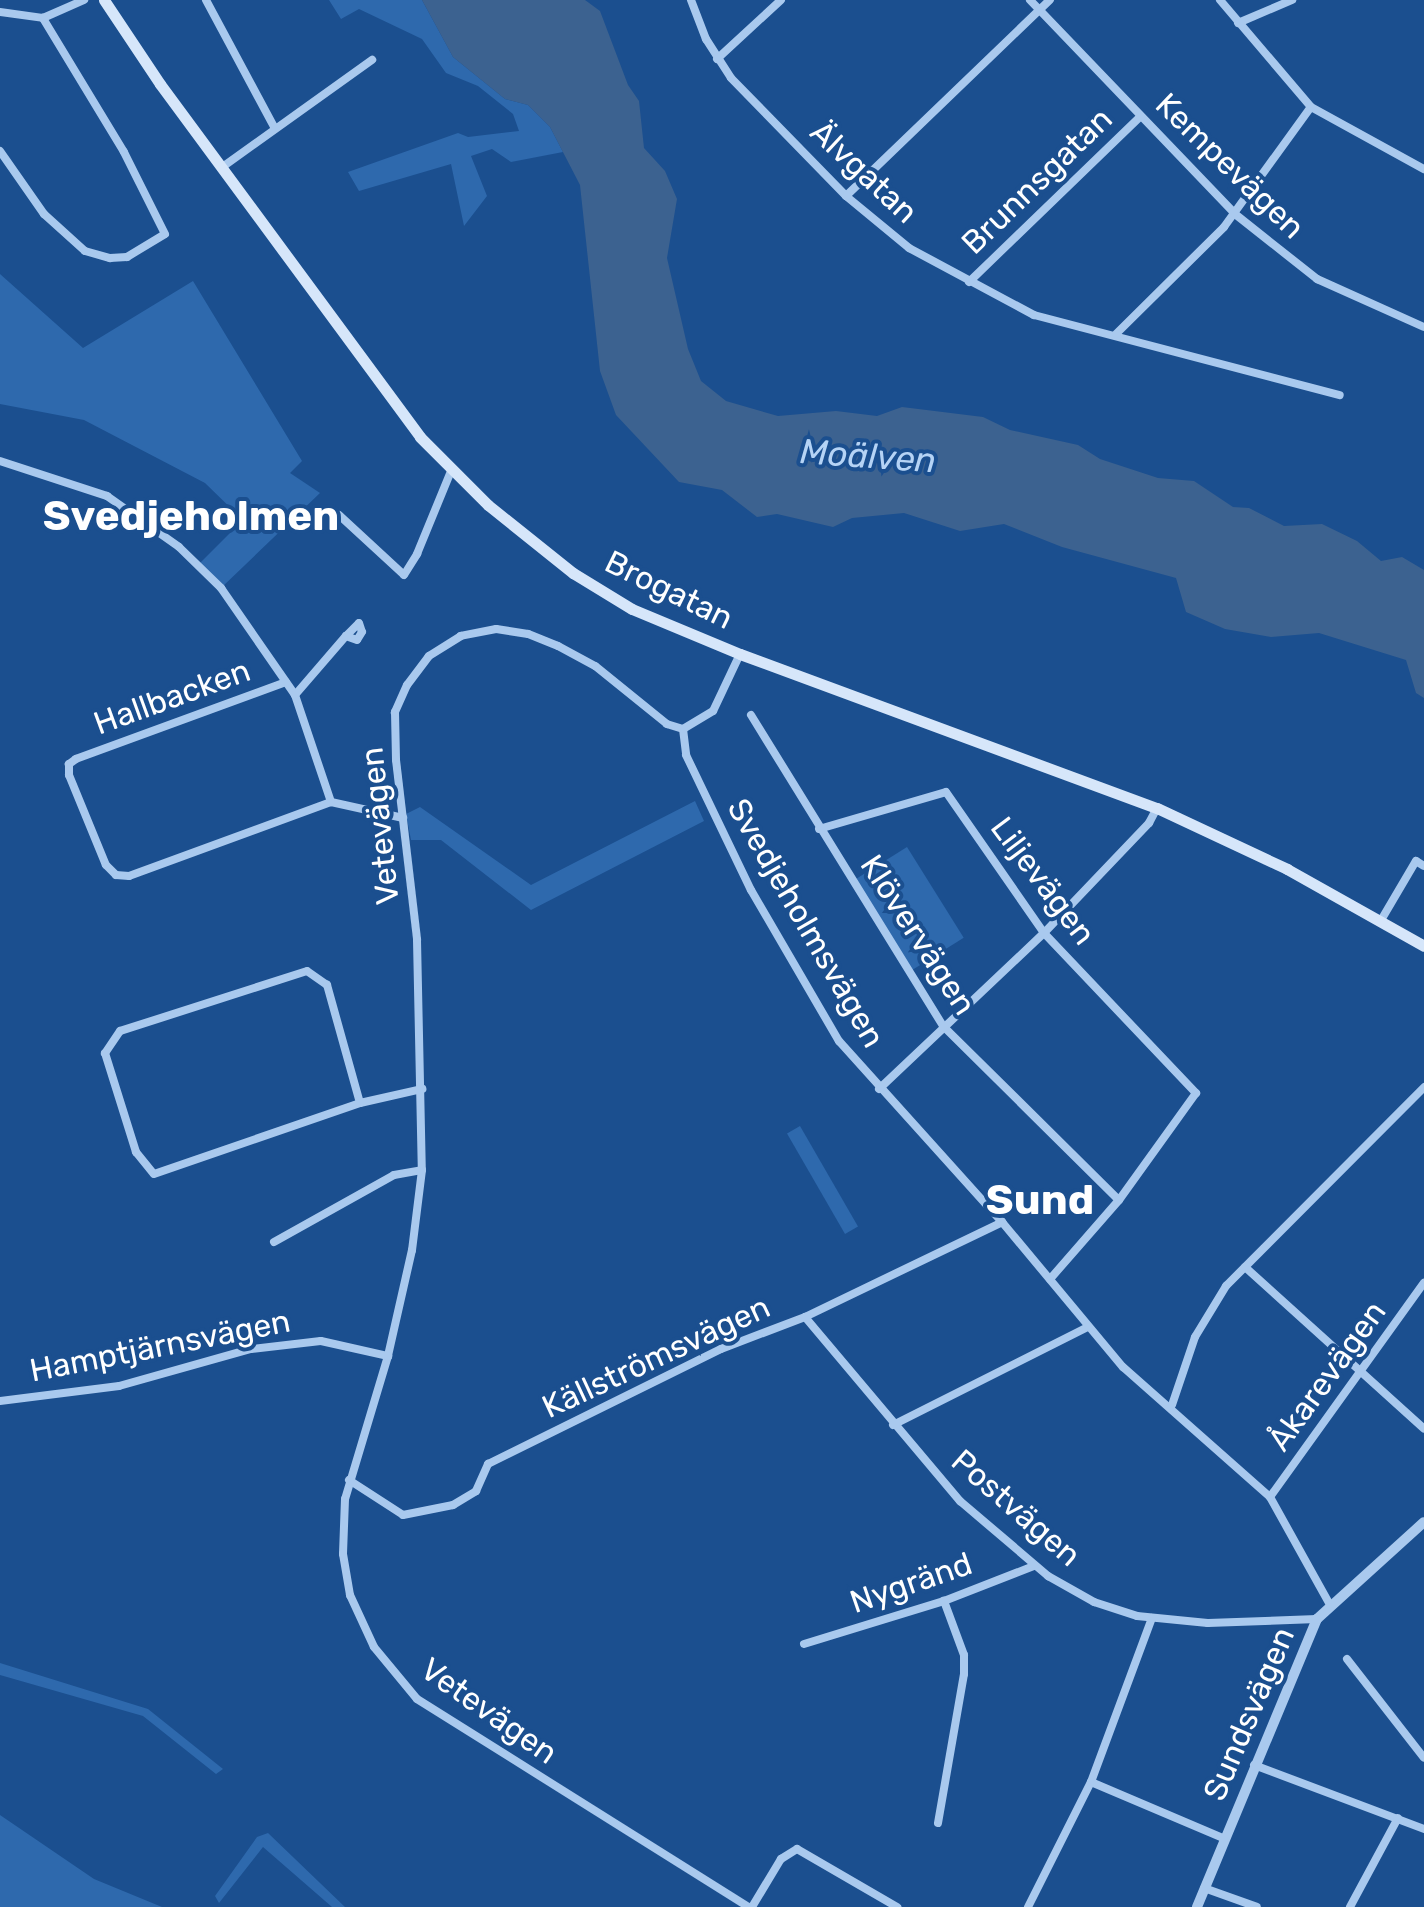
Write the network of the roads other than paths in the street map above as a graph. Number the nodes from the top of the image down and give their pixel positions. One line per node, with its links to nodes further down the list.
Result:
1 (84, 0): 12 (street)
2 (104, 0): 20 (main road, Brogatan)
3 (206, 0): 18 (street)
4 (691, 0): 15 (street, Älvgatan)
5 (782, 0): 15 (street)
6 (1030, 0): 10 (street, Kempevägen)
7 (1050, 0): 10 (street)
8 (1220, 0): 13 (street)
9 (1292, 0): 13 (street)
10 (1038, 8): 17 (street, Kempevägen); 22 (street)
11 (0, 12): 12 (street)
12 (43, 18): 19 (street)
13 (1238, 23): 16 (street)
14 (372, 60): 18 (street)
15 (718, 60): 22 (street, Älvgatan)
16 (1311, 106): 21 (street); 23 (street)
17 (1140, 116): 23 (street, Kempevägen); 24 (street, Brunnsgatan)
18 (274, 126): 20 (street)
19 (0, 151)
20 (222, 168): 29 (main road, Brogatan)
21 (1424, 169)
22 (846, 196): 24 (street, Älvgatan)
23 (1235, 214): 25 (street, Kempevägen); 26 (street)
24 (969, 282): 26 (street, Älvgatan)
25 (1424, 328)
26 (1116, 334): 27 (street, Älvgatan)
27 (1340, 395)
28 (0, 461): 33 (street)
29 (451, 470): 30 (street); 32 (main road, Brogatan)
30 (339, 515)
31 (346, 636): 34 (street, Hallbacken)
32 (740, 654): 36 (street); 38 (main road, Brogatan)
33 (286, 682): 34 (street); 37 (street, Hallbacken)
34 (294, 696): 37 (street)
35 (751, 715): 40 (street, Klövervägen)
36 (683, 729): 39 (street, Vetevägen); 47 (street, Svedjeholmsvägen)
37 (332, 802): 39 (street)
38 (1157, 808): 42 (main road, Brogatan); 43 (street)
39 (403, 818): 48 (street, Vetevägen)
40 (819, 829): 43 (street, Liljevägen); 45 (street, Klövervägen)
41 (1424, 866): 42 (street)
42 (1380, 922): 44 (main road, Brogatan)
43 (1044, 933): 45 (street); 51 (street, Liljevägen)
44 (1424, 946)
45 (944, 1027): 47 (street); 51 (street, Klövervägen)
46 (1424, 1087): 54 (street)
47 (879, 1088): 52 (street, Svedjeholmsvägen)
48 (422, 1089): 49 (street); 50 (street, Vetevägen)
49 (360, 1102): 49 (street)
50 (422, 1170): 53 (street); 59 (street, Vetevägen)
51 (1119, 1200): 55 (street)
52 (1002, 1222): 55 (street, Svedjeholmsvägen); 57 (street, Källströmsvägen)
53 (274, 1242)
54 (1244, 1267): 60 (street); 62 (street)
55 (1050, 1279): 58 (street, Svedjeholmsvägen)
56 (1424, 1283): 60 (street, Åkarevägen)
57 (805, 1317): 63 (street, Postvägen); 65 (street, Källströmsvägen)
58 (1088, 1327): 62 (street, Svedjeholmsvägen); 63 (street)
59 (388, 1356): 61 (street, Hamptjärnsvägen); 65 (street, Vetevägen)
60 (1360, 1373): 64 (street); 66 (street, Åkarevägen)
61 (0, 1401)
62 (1172, 1405): 66 (street, Svedjeholmsvägen)
63 (893, 1425): 68 (street, Postvägen)
64 (1424, 1429)
65 (350, 1480): 83 (street, Vetevägen)
66 (1270, 1497): 70 (street, Svedjeholmsvägen)
67 (1424, 1522): 70 (street, Sundsvägen)
68 (1034, 1566): 69 (street, Nygränd); 71 (street, Postvägen)
69 (944, 1600): 73 (street, Nygränd); 79 (street)
70 (1330, 1605): 72 (street, Sundsvägen)
71 (1152, 1618): 72 (street, Postvägen); 77 (street)
72 (1317, 1620): 76 (street, Sundsvägen)
73 (804, 1644)
74 (1347, 1660): 75 (street)
75 (1424, 1760)
76 (1254, 1765): 78 (street); 81 (street, Sundsvägen)
77 (1091, 1782): 81 (street); 85 (street)
78 (1398, 1818): 80 (street); 88 (street)
79 (938, 1823)
80 (1424, 1829)
81 (1224, 1838): 82 (street, Sundsvägen)
82 (1204, 1888): 86 (street, Sundsvägen); 87 (street)
83 (750, 1907): 84 (street)
84 (897, 1907)
85 (1028, 1907)
86 (1196, 1907)
87 (1257, 1907)
88 (1350, 1907)

